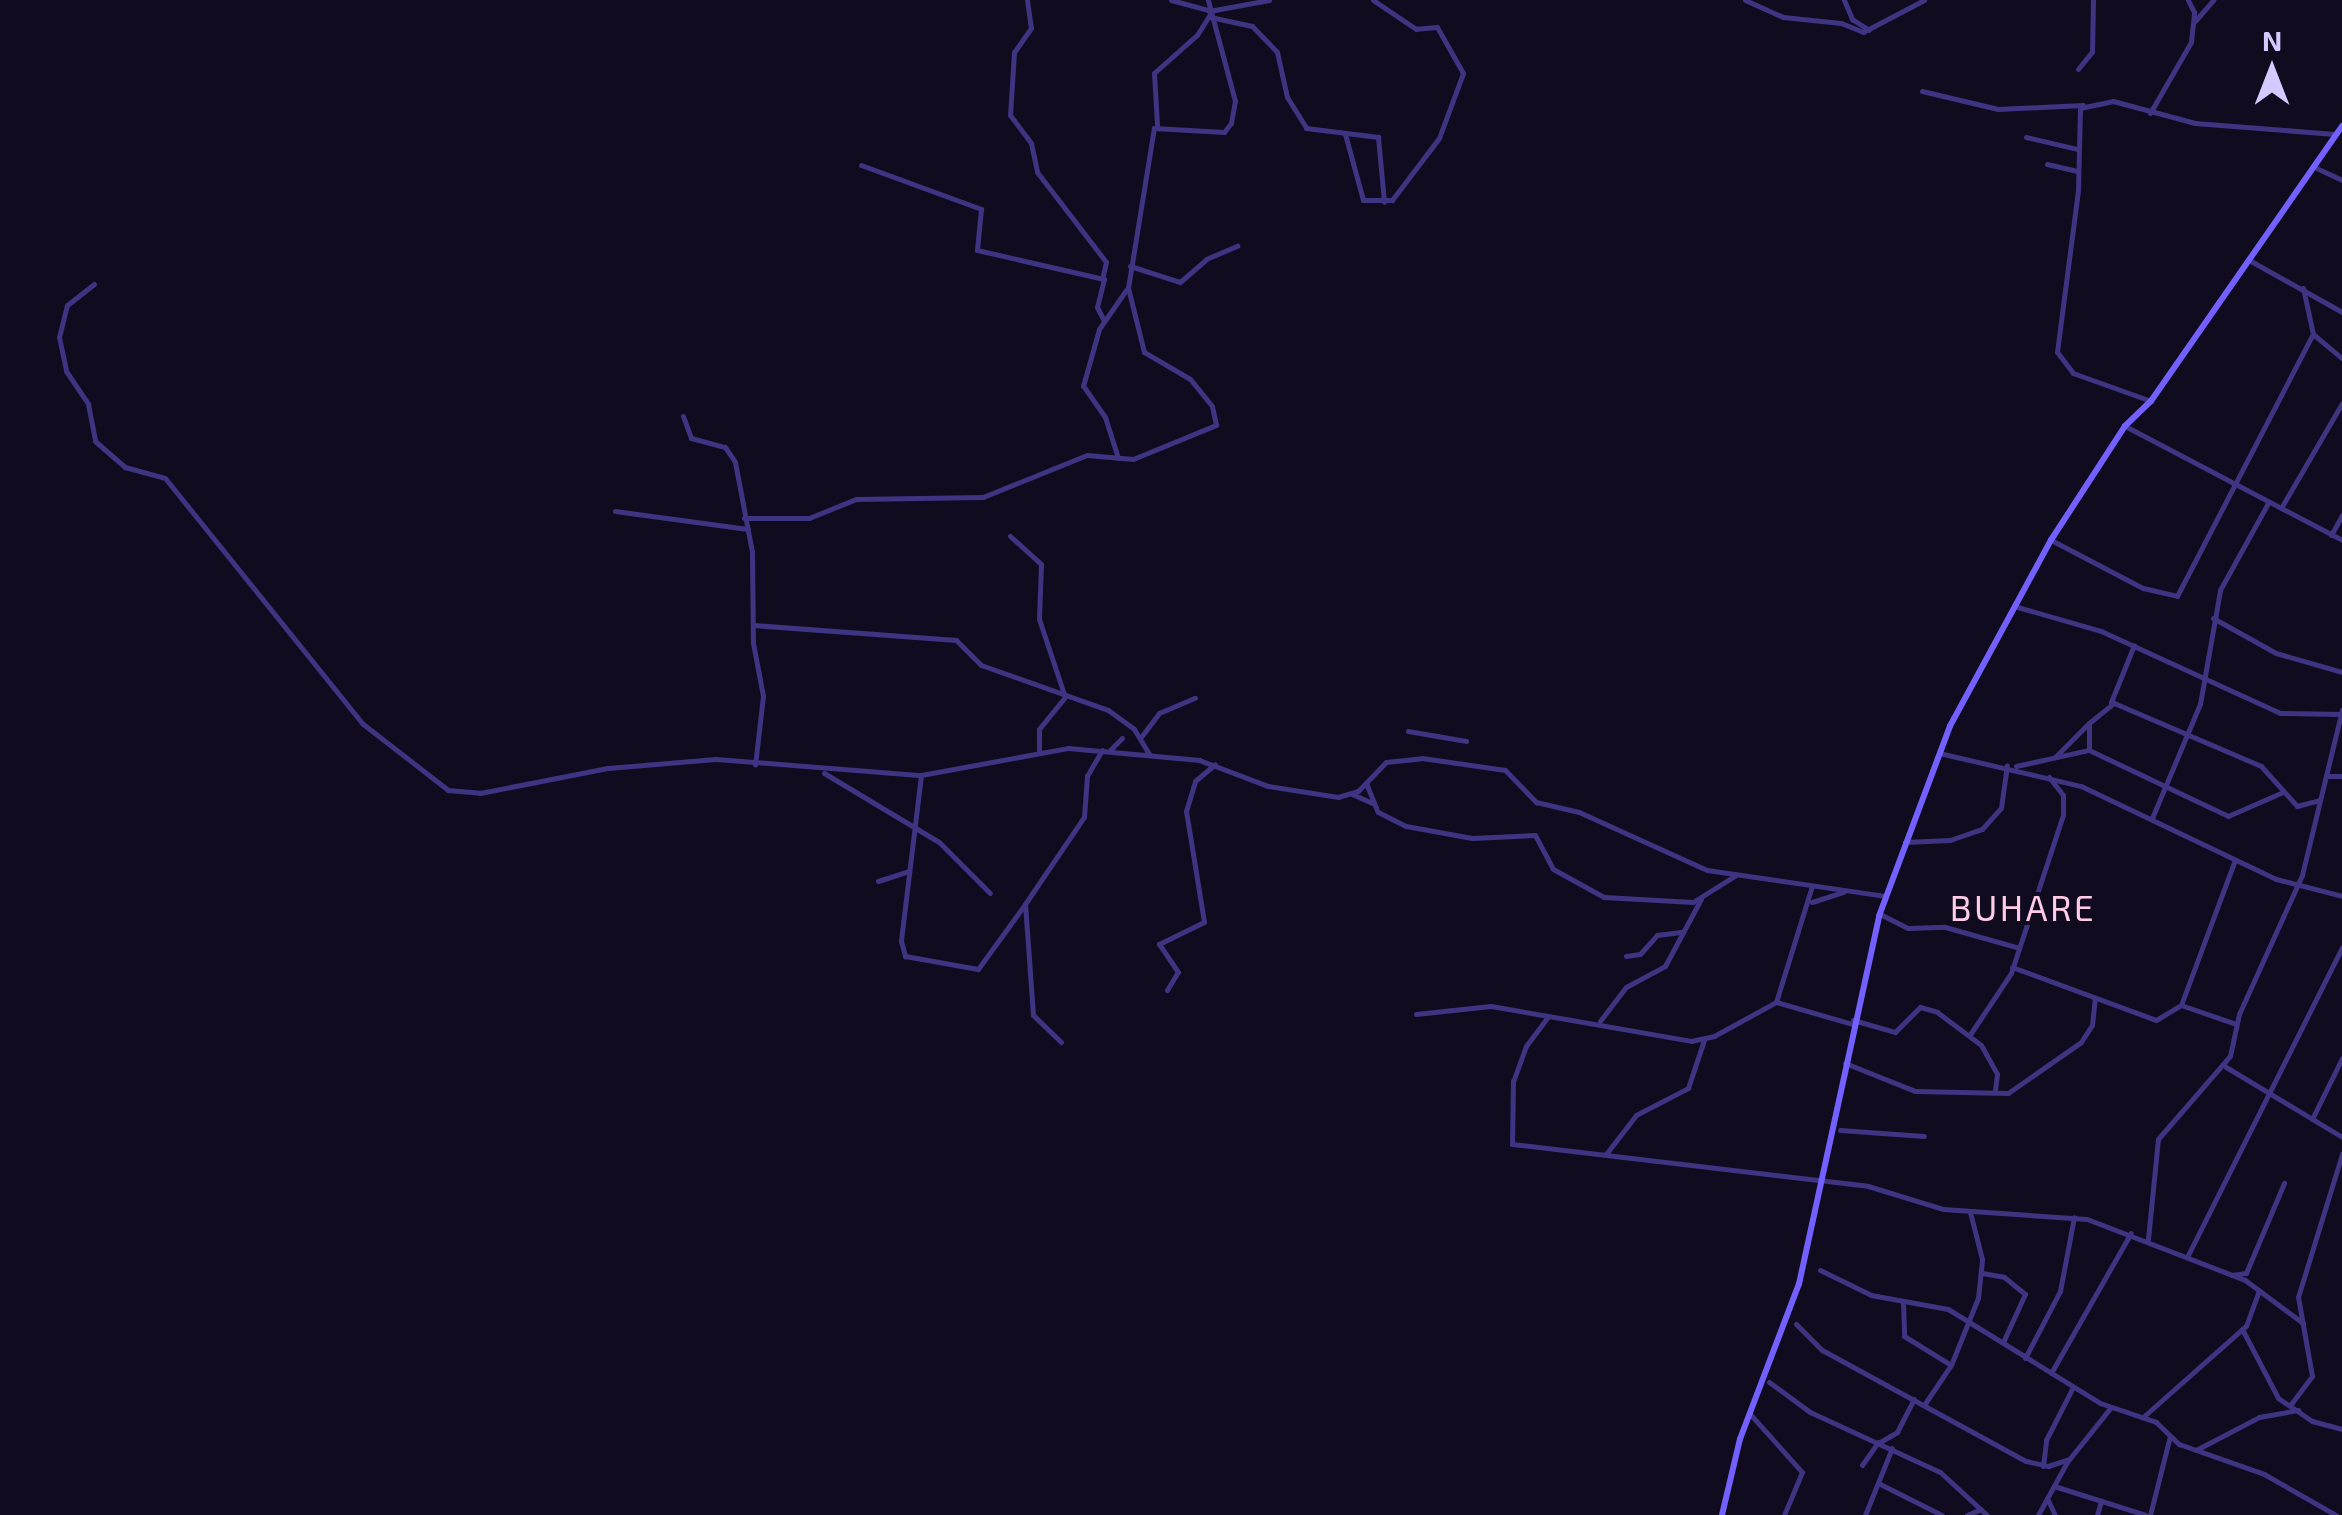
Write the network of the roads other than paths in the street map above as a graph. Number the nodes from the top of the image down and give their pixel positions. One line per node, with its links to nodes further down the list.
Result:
1 (1026, 0): 35 (street)
2 (1171, 0): 13 (street)
3 (1208, 0): 13 (street)
4 (1269, 0): 13 (street)
5 (1373, 0): 31 (street)
6 (1745, 0): 12 (street)
7 (1844, 0): 15 (street)
8 (1924, 0): 15 (street)
9 (2093, 0): 16 (street)
10 (2188, 0): 14 (street)
11 (2213, 0): 14 (street)
12 (1755, 3): 15 (street)
13 (1209, 13): 20 (street); 20 (street); 22 (street)
14 (2193, 23): 19 (street)
15 (1872, 30)
16 (2078, 69)
17 (1922, 91): 18 (street)
18 (2083, 105): 19 (street); 25 (street)
19 (2150, 113): 23 (street)
20 (1158, 126): 34 (street)
21 (2342, 126): 23 (main road)
22 (1345, 134): 31 (street); 31 (street)
23 (2336, 134): 28 (main road)
24 (2026, 137): 25 (street)
25 (2077, 149): 29 (street)
26 (2048, 164): 29 (street)
27 (861, 165): 35 (street)
28 (2314, 167): 30 (street); 33 (main road)
29 (2077, 171): 43 (street)
30 (2342, 180)
31 (1384, 202)
32 (1237, 246): 34 (street)
33 (2249, 260): 38 (street); 43 (main road)
34 (1130, 266): 37 (street)
35 (1102, 279): 40 (street)
36 (94, 284): 81 (street)
37 (1128, 288): 40 (street); 47 (street)
38 (2303, 288): 39 (street); 41 (street)
39 (2340, 308)
40 (1104, 322): 47 (street)
41 (2313, 334): 42 (street); 48 (street)
42 (2342, 358)
43 (2151, 402): 46 (main road)
44 (2342, 403): 50 (street)
45 (682, 416): 53 (street)
46 (2125, 426): 48 (street); 57 (main road)
47 (1118, 460): 53 (street)
48 (2234, 485): 49 (street); 57 (street)
49 (2268, 503): 50 (street); 60 (street)
50 (2281, 508): 55 (street)
51 (615, 511): 54 (street)
52 (2342, 515): 55 (street)
53 (744, 518): 54 (street)
54 (748, 529): 61 (street)
55 (2330, 535): 58 (street)
56 (1010, 536): 65 (street)
57 (2051, 540): 59 (main road)
58 (2342, 540)
59 (2014, 606): 62 (street); 78 (main road)
60 (2212, 617): 63 (street); 64 (street)
61 (753, 625): 65 (street); 81 (street)
62 (2134, 645): 64 (street); 67 (street)
63 (2342, 672)
64 (2203, 677): 68 (street); 71 (street)
65 (1065, 697): 72 (street); 77 (street)
66 (1195, 698): 72 (street)
67 (2111, 702): 69 (street); 71 (street)
68 (2342, 712): 88 (street)
69 (2089, 723): 76 (street); 80 (street)
70 (1408, 731): 74 (street)
71 (2186, 732): 91 (street); 92 (street)
72 (1140, 737): 79 (street)
73 (1122, 738): 75 (street)
74 (1466, 741)
75 (1106, 750): 77 (street); 79 (street); 111 (street)
76 (2089, 750): 80 (street); 91 (street)
77 (1039, 752): 87 (street)
78 (1939, 753): 83 (street); 98 (main road)
79 (1150, 755): 82 (street)
80 (2055, 757): 84 (street)
81 (755, 764): 85 (street)
82 (1215, 764): 93 (street); 118 (street)
83 (2007, 765): 84 (street); 98 (street)
84 (2016, 766): 86 (street)
85 (819, 770): 87 (street); 97 (street)
86 (2047, 775): 96 (street); 115 (street)
87 (921, 776): 97 (street)
88 (2326, 776): 89 (street); 94 (street)
89 (2342, 776)
90 (1366, 784): 93 (street); 95 (street); 101 (street)
91 (2164, 787): 92 (street); 96 (street)
92 (2284, 792): 94 (street)
93 (1352, 794): 95 (street)
94 (2321, 798): 104 (street)
95 (1373, 804): 109 (street)
96 (2152, 818): 99 (street)
97 (914, 825): 100 (street); 106 (street)
98 (1905, 842): 107 (main road)
99 (2236, 860): 104 (street); 121 (street)
100 (912, 869): 102 (street); 111 (street)
101 (1736, 875): 103 (street); 109 (street)
102 (878, 880)
103 (1812, 886): 105 (street); 120 (street)
104 (2297, 886): 108 (street); 126 (street)
105 (1849, 890): 107 (street); 110 (street)
106 (990, 893)
107 (1886, 896): 112 (main road)
108 (2342, 896)
109 (1701, 898): 113 (street)
110 (1812, 902)
111 (1024, 904): 129 (street)
112 (1880, 914): 115 (street); 125 (main road)
113 (1686, 931): 116 (street); 124 (street)
114 (2342, 947): 134 (street)
115 (2019, 948): 117 (street)
116 (1626, 956)
117 (2012, 968): 119 (street); 127 (street)
118 (1167, 990)
119 (2095, 998): 121 (street); 133 (street)
120 (1776, 1002): 125 (street); 128 (street)
121 (2182, 1005): 126 (street)
122 (1416, 1014): 123 (street)
123 (1547, 1018): 124 (street); 139 (street)
124 (1600, 1021): 128 (street)
125 (1852, 1022): 127 (street); 131 (main road)
126 (2237, 1024): 132 (street)
127 (1971, 1034): 133 (street)
128 (1704, 1040): 139 (street)
129 (1061, 1042)
130 (2342, 1058): 135 (street)
131 (1845, 1063): 133 (street); 141 (main road)
132 (2224, 1066): 134 (street); 146 (street)
133 (1995, 1090)
134 (2269, 1092): 135 (street); 147 (street)
135 (2312, 1119): 138 (street)
136 (1840, 1130): 137 (street)
137 (1924, 1136)
138 (2342, 1137)
139 (1606, 1154): 141 (street)
140 (2342, 1154): 155 (street)
141 (1824, 1184): 143 (street); 168 (main road)
142 (2284, 1184): 150 (street)
143 (1970, 1212): 144 (street); 149 (street)
144 (2074, 1216): 145 (street); 158 (street)
145 (2131, 1233): 146 (street); 160 (street)
146 (2148, 1238): 147 (street)
147 (2188, 1255): 150 (street)
148 (1820, 1270): 152 (street)
149 (1982, 1273): 153 (street); 157 (street)
150 (2224, 1275): 151 (street)
151 (2260, 1289): 155 (street); 156 (street)
152 (1903, 1302): 153 (street); 159 (street)
153 (1970, 1322): 157 (street); 159 (street)
154 (1796, 1324): 163 (street)
155 (2303, 1324): 164 (street)
156 (2242, 1329): 164 (street); 169 (street)
157 (2003, 1342): 158 (street)
158 (2025, 1358): 160 (street)
159 (1951, 1365): 165 (street)
160 (2050, 1374): 162 (street)
161 (1769, 1382): 173 (street)
162 (2072, 1387): 166 (street); 178 (street)
163 (1914, 1399): 165 (street); 171 (street)
164 (2290, 1404): 167 (street)
165 (1924, 1405): 178 (street)
166 (2111, 1407): 169 (street); 176 (street)
167 (2298, 1410): 170 (street); 175 (street)
168 (1750, 1414): 184 (main road); 185 (street)
169 (2143, 1417): 172 (street)
170 (2342, 1429)
171 (1897, 1432): 173 (street); 174 (street)
172 (2170, 1436): 175 (street); 192 (street)
173 (1878, 1442): 174 (street); 177 (street)
174 (1892, 1448): 179 (street); 183 (street)
175 (2193, 1451): 193 (street)
176 (2069, 1459): 178 (street); 180 (street)
177 (1862, 1465)
178 (2043, 1466)
179 (1880, 1484): 186 (street); 187 (street)
180 (2053, 1486): 181 (street); 182 (street)
181 (2046, 1498): 189 (street); 190 (street)
182 (2101, 1501): 191 (street); 192 (street)
183 (1984, 1512): 188 (street)
184 (1722, 1515)
185 (1784, 1515)
186 (1865, 1515)
187 (1942, 1515)
188 (1968, 1515)
189 (2038, 1515)
190 (2055, 1515)
191 (2096, 1515)
192 (2148, 1515)
193 (2336, 1515)

